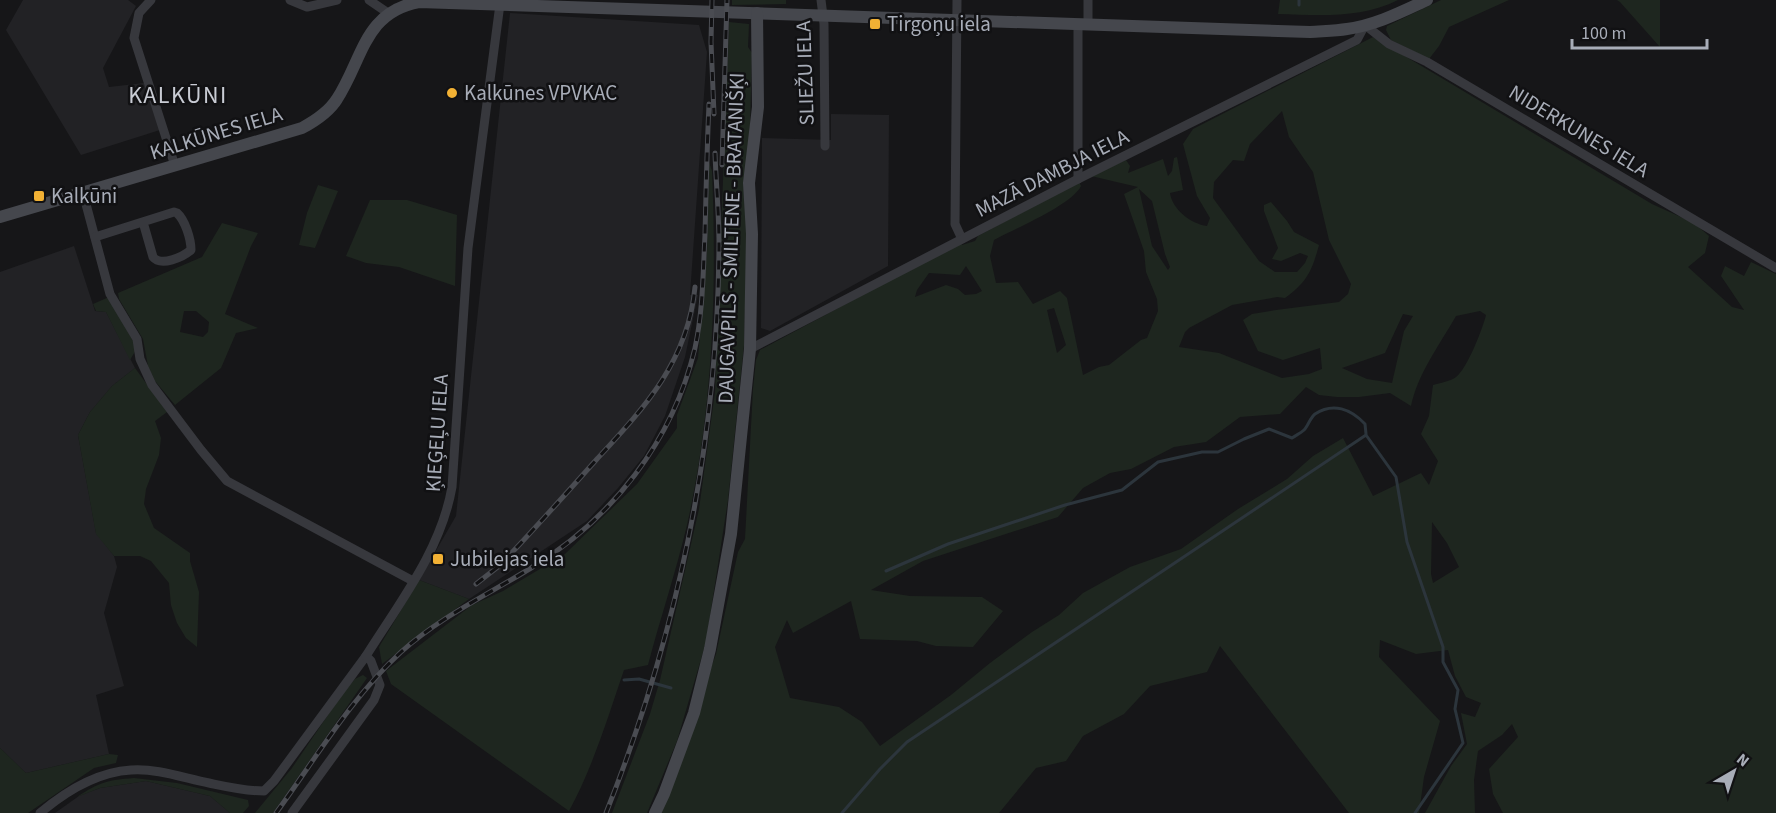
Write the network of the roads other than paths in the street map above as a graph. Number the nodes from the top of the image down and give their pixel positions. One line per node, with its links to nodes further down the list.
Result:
1 (152, 0): 18 (street)
2 (290, 0): 3 (street)
3 (337, 0)
4 (369, 0): 11 (street)
5 (821, 0): 13 (street, SLIEŽU IELA)
6 (957, 0): 14 (street)
7 (1088, 0): 15 (street)
8 (1427, 0): 16 (main road)
9 (500, 4): 10 (main road); 11 (main road); 27 (street, ĶIEĢEĻU IELA)
10 (670, 5): 12 (main road)
11 (388, 13): 18 (main road, KALKŪNES IELA)
12 (757, 14): 13 (main road); 26 (main road, DAUGAVPILS - SMILTENE - BRATANIŠĶI)
13 (823, 16): 14 (main road); 17 (street, SLIEŽU IELA)
14 (957, 20): 15 (main road); 24 (street)
15 (1083, 24): 16 (main road); 19 (street)
16 (1365, 25): 19 (street, MAZĀ DAMBJA IELA); 25 (street, NIDERKUNES IELA)
17 (825, 146)
18 (175, 166): 20 (main road, KALKŪNES IELA)
19 (1078, 179): 24 (street, MAZĀ DAMBJA IELA)
20 (83, 193): 21 (main road, KALKŪNES IELA); 23 (street)
21 (0, 218)
22 (142, 222): 22 (street); 23 (street)
23 (95, 237): 27 (street)
24 (962, 239): 26 (street, MAZĀ DAMBJA IELA)
25 (1776, 268)
26 (750, 350): 31 (main road, DAUGAVPILS - SMILTENE - BRATANIŠĶI)
27 (413, 581): 28 (street, ĶIEĢEĻU IELA)
28 (366, 656): 29 (street, ĶIEĢEĻU IELA); 30 (street)
29 (40, 813)
30 (292, 813)
31 (656, 813)

